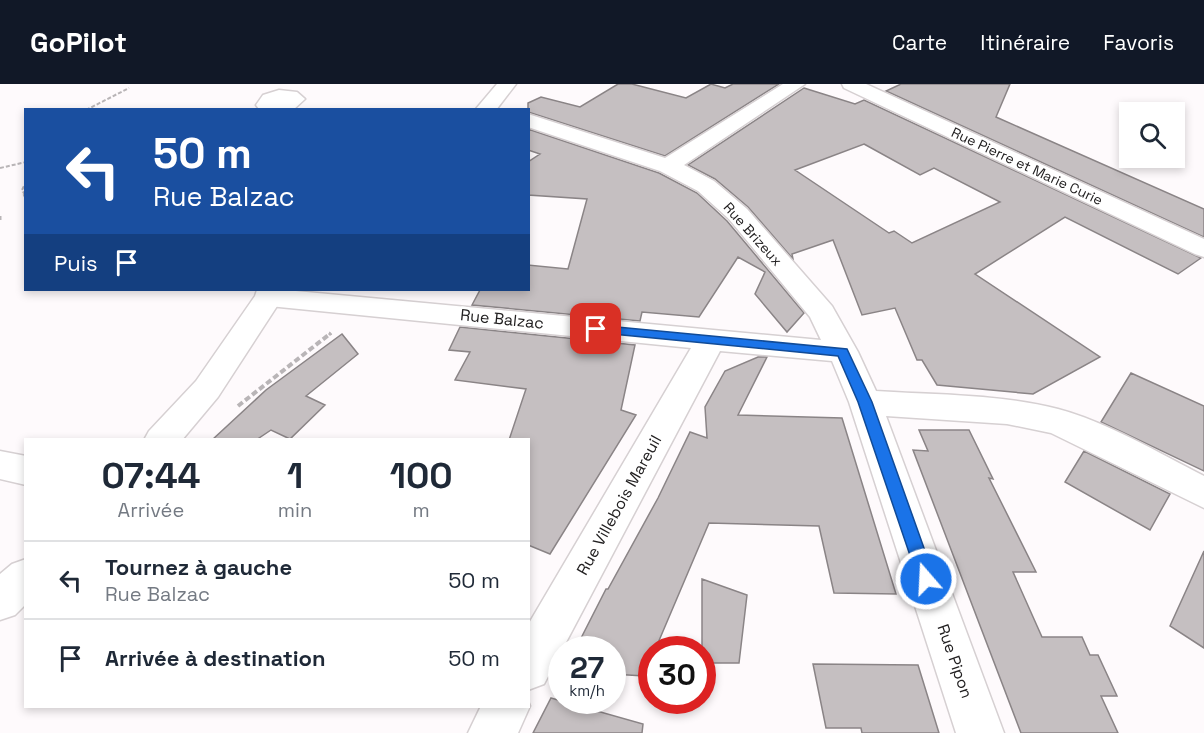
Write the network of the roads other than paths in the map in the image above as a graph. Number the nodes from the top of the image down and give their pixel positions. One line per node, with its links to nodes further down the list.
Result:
1 (507, 84): 4 (street)
2 (796, 84): 6 (street)
3 (851, 84): 7 (street, Rue Pierre et Marie Curie)
4 (490, 108)
5 (530, 121): 6 (street, Rue Brizeux)
6 (668, 166): 11 (street, Rue Brizeux)
7 (1204, 249)
8 (270, 293): 9 (street, Rue Balzac); 13 (street)
9 (359, 299): 10 (street, Rue Balzac)
10 (710, 341): 11 (street, Rue Balzac); 19 (street, Rue Villebois Mareuil)
11 (843, 352): 12 (street, Rue Pipon)
12 (865, 402): 16 (street); 22 (street, Rue Pipon)
13 (163, 438)
14 (0, 465): 15 (street)
15 (24, 471)
16 (1204, 493)
17 (24, 579): 18 (street)
18 (0, 602)
19 (530, 664)
20 (506, 708): 21 (street)
21 (492, 733)
22 (980, 733)

